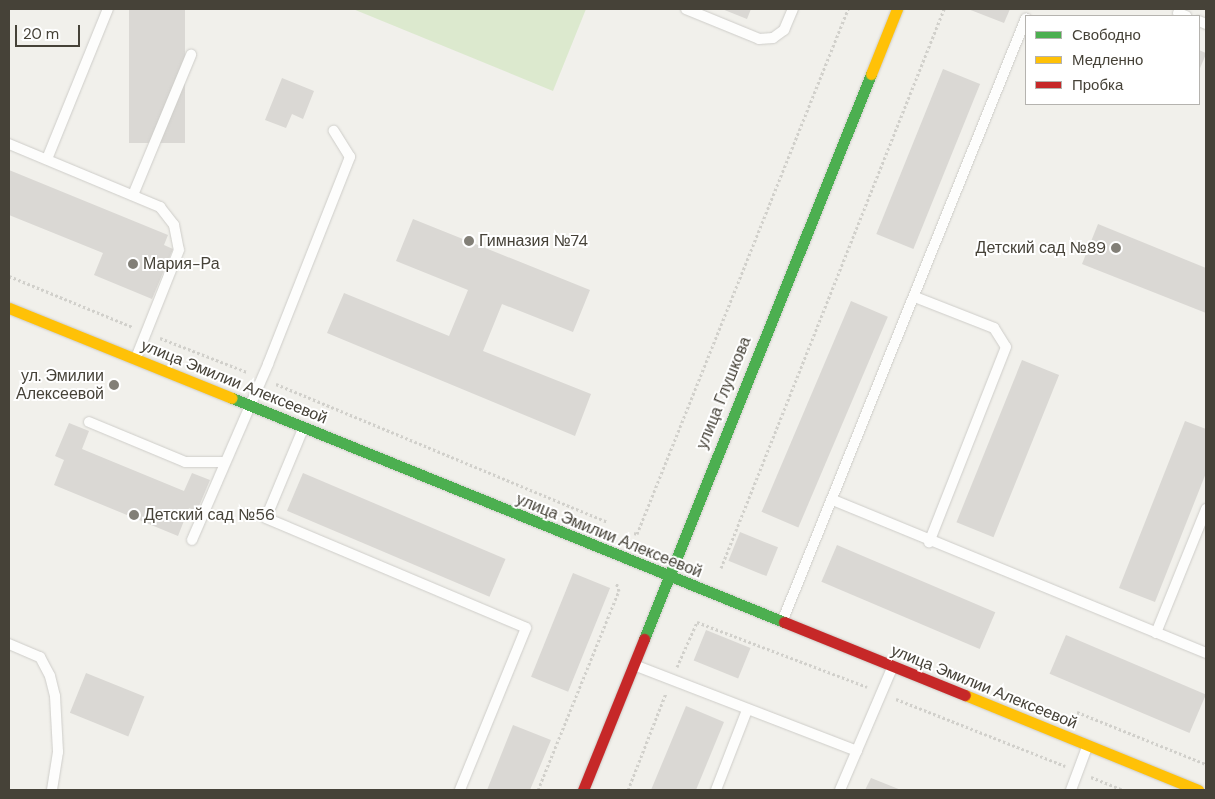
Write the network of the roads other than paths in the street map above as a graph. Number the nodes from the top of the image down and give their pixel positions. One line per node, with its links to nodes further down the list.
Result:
1 (108, 9): 9 (lane)
2 (686, 9): 3 (lane)
3 (793, 9)
4 (897, 9): 22 (street, улица Глушкова)
5 (1025, 22): 11 (lane)
6 (191, 54): 10 (lane)
7 (334, 131): 14 (lane)
8 (9, 144): 9 (lane)
9 (47, 160): 10 (lane)
10 (133, 195): 13 (lane)
11 (915, 297): 18 (lane); 21 (lane)
12 (9, 308): 13 (street, улица Эмилии Алексеевой)
13 (136, 359): 14 (street, улица Эмилии Алексеевой)
14 (251, 407): 16 (street, улица Эмилии Алексеевой); 17 (lane)
15 (89, 422): 17 (lane)
16 (303, 429): 22 (street, улица Эмилии Алексеевой); 33 (lane)
17 (224, 462): 20 (lane)
18 (832, 500): 21 (lane); 23 (lane)
19 (1206, 509): 24 (lane)
20 (192, 540)
21 (929, 542): 24 (lane)
22 (668, 577): 23 (street, улица Эмилии Алексеевой); 27 (street, улица Глушкова)
23 (782, 622): 28 (street, улица Эмилии Алексеевой)
24 (1156, 633): 26 (lane)
25 (9, 644): 32 (lane)
26 (1206, 654)
27 (632, 664): 29 (lane); 34 (street, улица Глушкова)
28 (892, 668): 30 (street, улица Эмилии Алексеевой); 31 (lane)
29 (747, 710): 31 (lane); 35 (lane)
30 (1087, 746): 37 (lane); 38 (street, улица Эмилии Алексеевой)
31 (857, 751): 36 (lane)
32 (52, 790)
33 (460, 790)
34 (583, 790)
35 (716, 790)
36 (840, 790)
37 (1071, 790)
38 (1198, 790)

